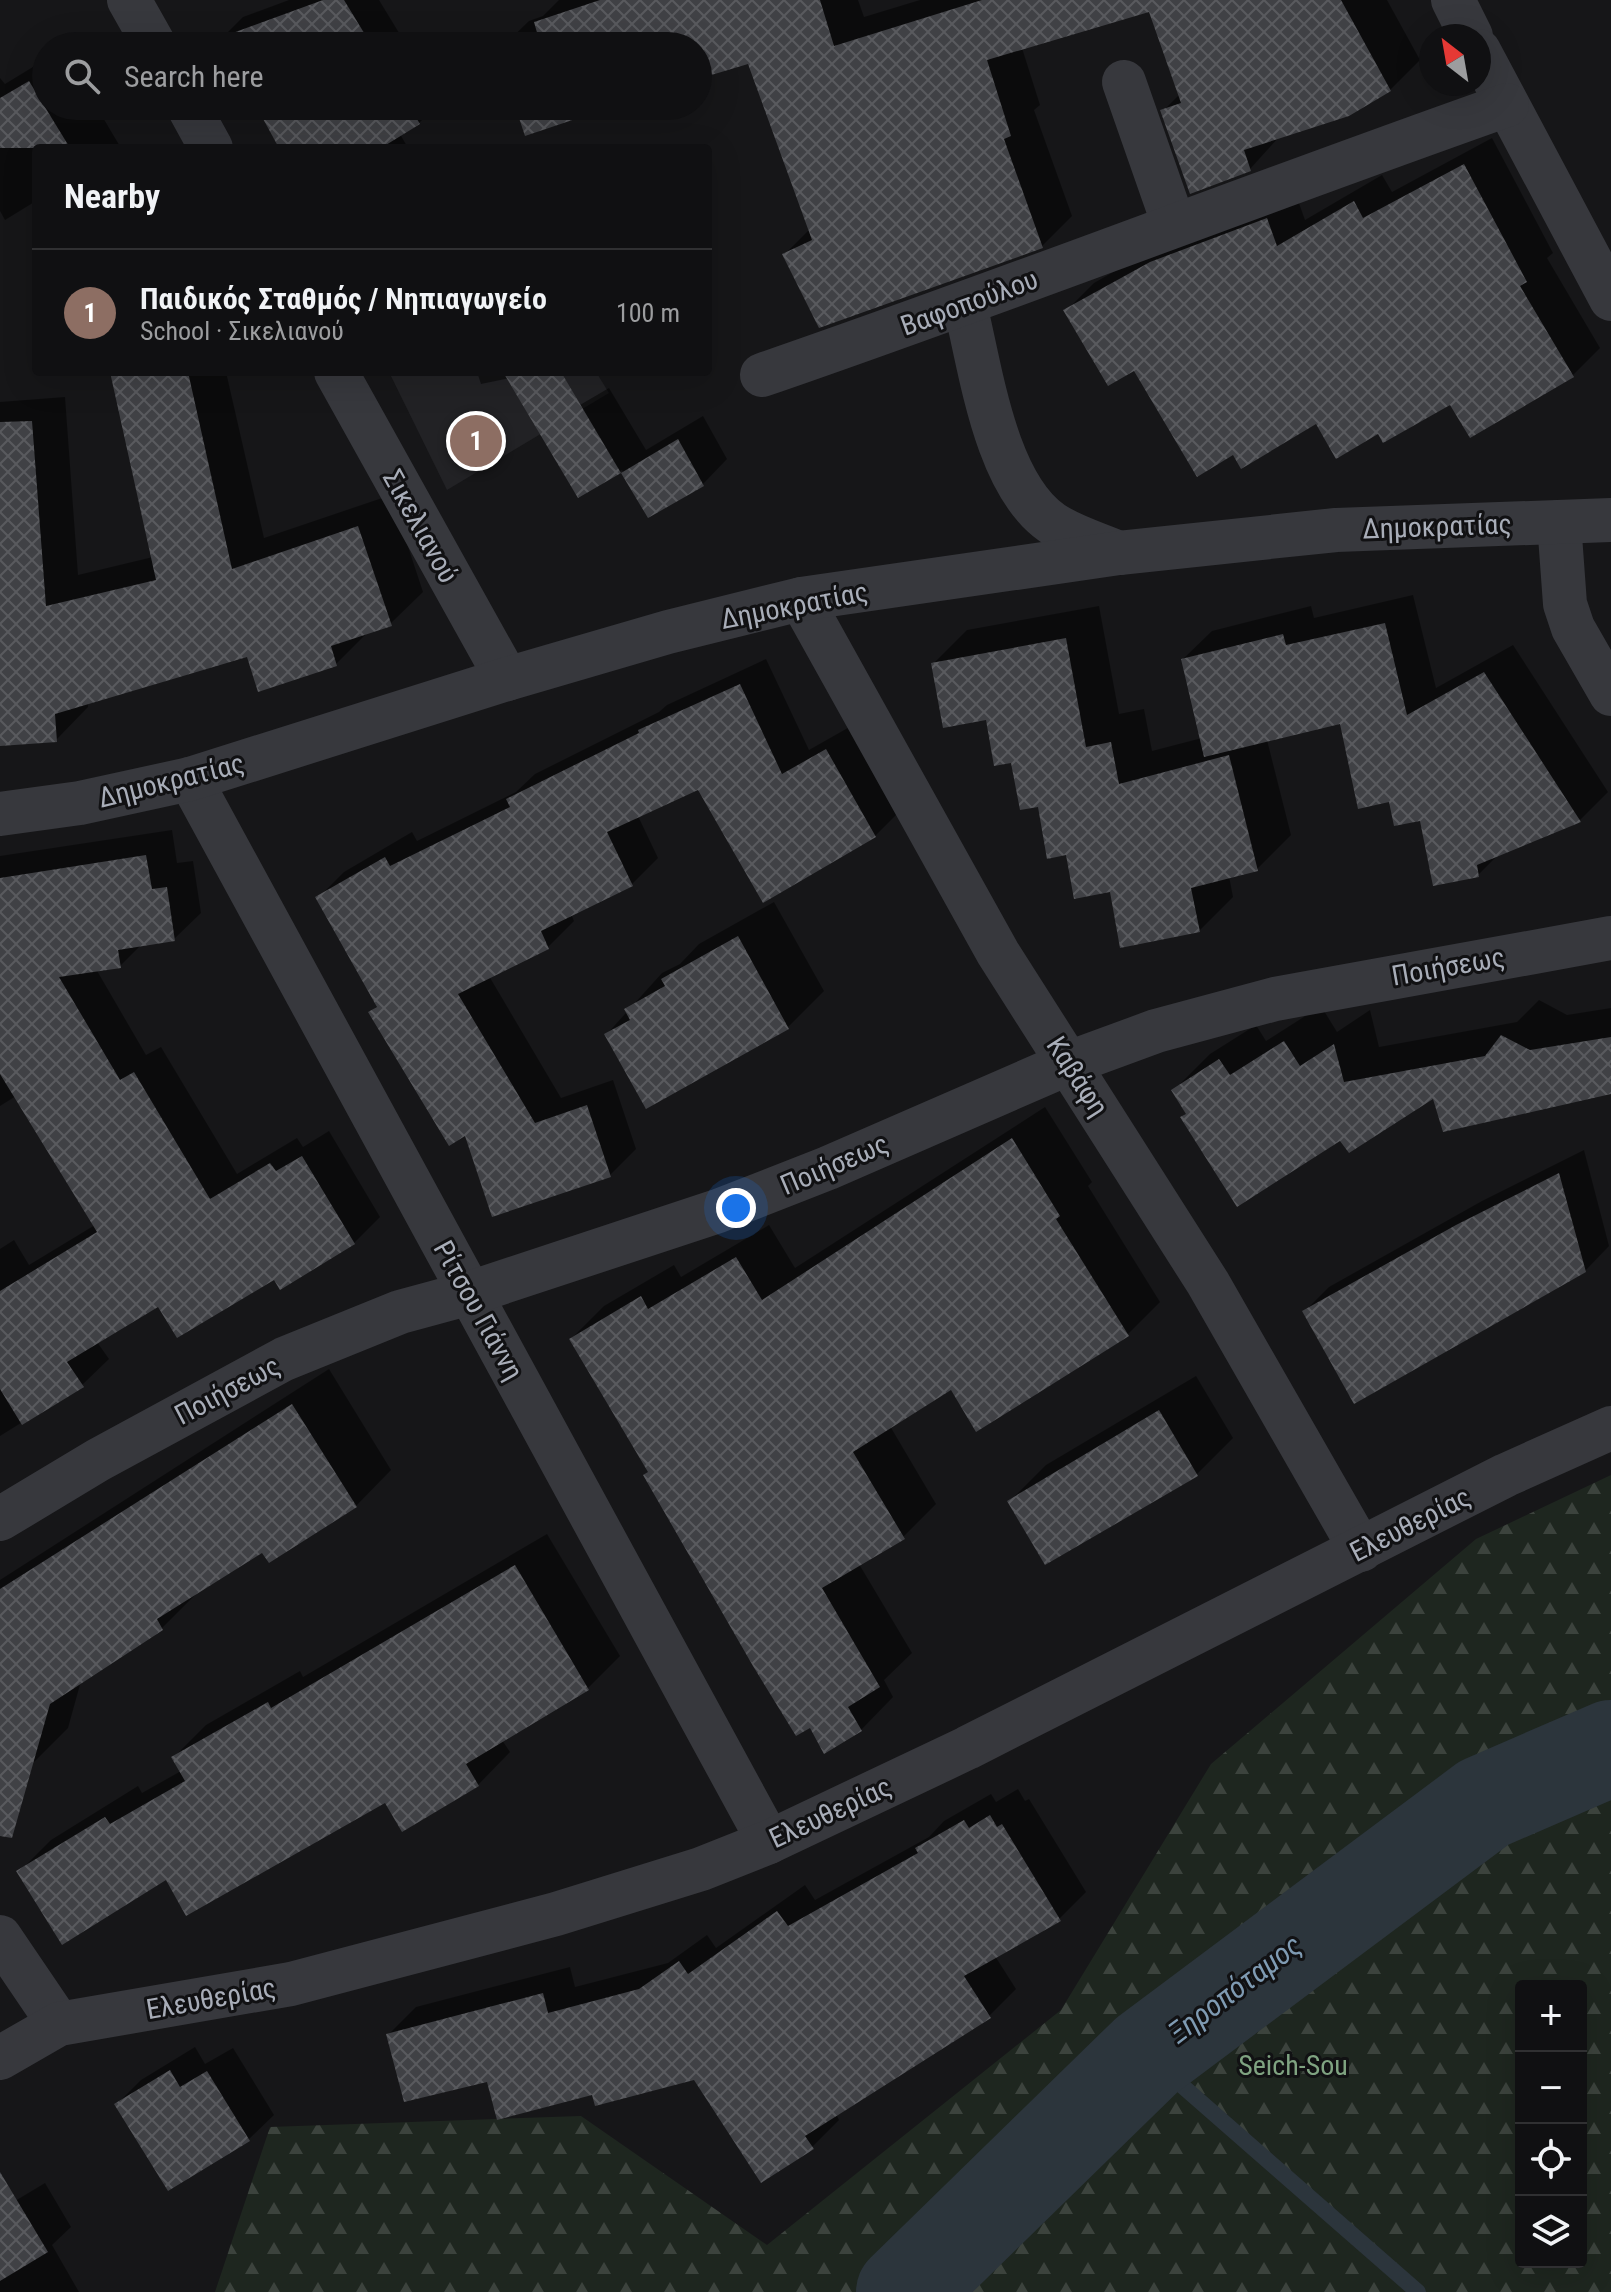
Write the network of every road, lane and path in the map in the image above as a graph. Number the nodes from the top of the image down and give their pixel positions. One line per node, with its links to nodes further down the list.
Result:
1 (129, 0): 4 (street)
2 (1453, 0): 3 (street)
3 (1465, 24)
4 (147, 32)
5 (1491, 74): 7 (street)
6 (1124, 82): 10 (street)
7 (1507, 105): 10 (street, Βαφοπούλου); 11 (street)
8 (196, 120): 9 (street)
9 (209, 144)
10 (1174, 225): 12 (street, Βαφοπούλου)
11 (1611, 299)
12 (965, 305): 13 (street, Βαφοπούλου); 17 (street)
13 (762, 375)
14 (338, 376): 19 (street, Σικελιανού)
15 (1611, 520): 16 (street, Δημοκρατίας)
16 (1559, 522): 17 (street, Δημοκρατίας); 20 (street)
17 (1119, 553): 18 (street, Δημοκρατίας)
18 (801, 599): 19 (street, Δημοκρατίας); 24 (street, Καβάφη)
19 (507, 679): 21 (street, Δημοκρατίας)
20 (1611, 694)
21 (190, 779): 22 (street, Δημοκρατίας); 25 (street, Ρίτσου Γιάννη)
22 (0, 814)
23 (1611, 938): 24 (street, Ποιήσεως)
24 (1069, 1063): 25 (street, Ποιήσεως); 28 (street, Καβάφη)
25 (470, 1293): 27 (street, Ποιήσεως); 29 (street, Ρίτσου Γιάννη)
26 (1611, 1428): 28 (street, Ελευθερίας)
27 (0, 1519)
28 (1361, 1550): 29 (street, Ελευθερίας)
29 (769, 1842): 31 (street, Ελευθερίας)
30 (0, 1937): 31 (street)
31 (59, 2024): 32 (street, Ελευθερίας)
32 (0, 2058)

